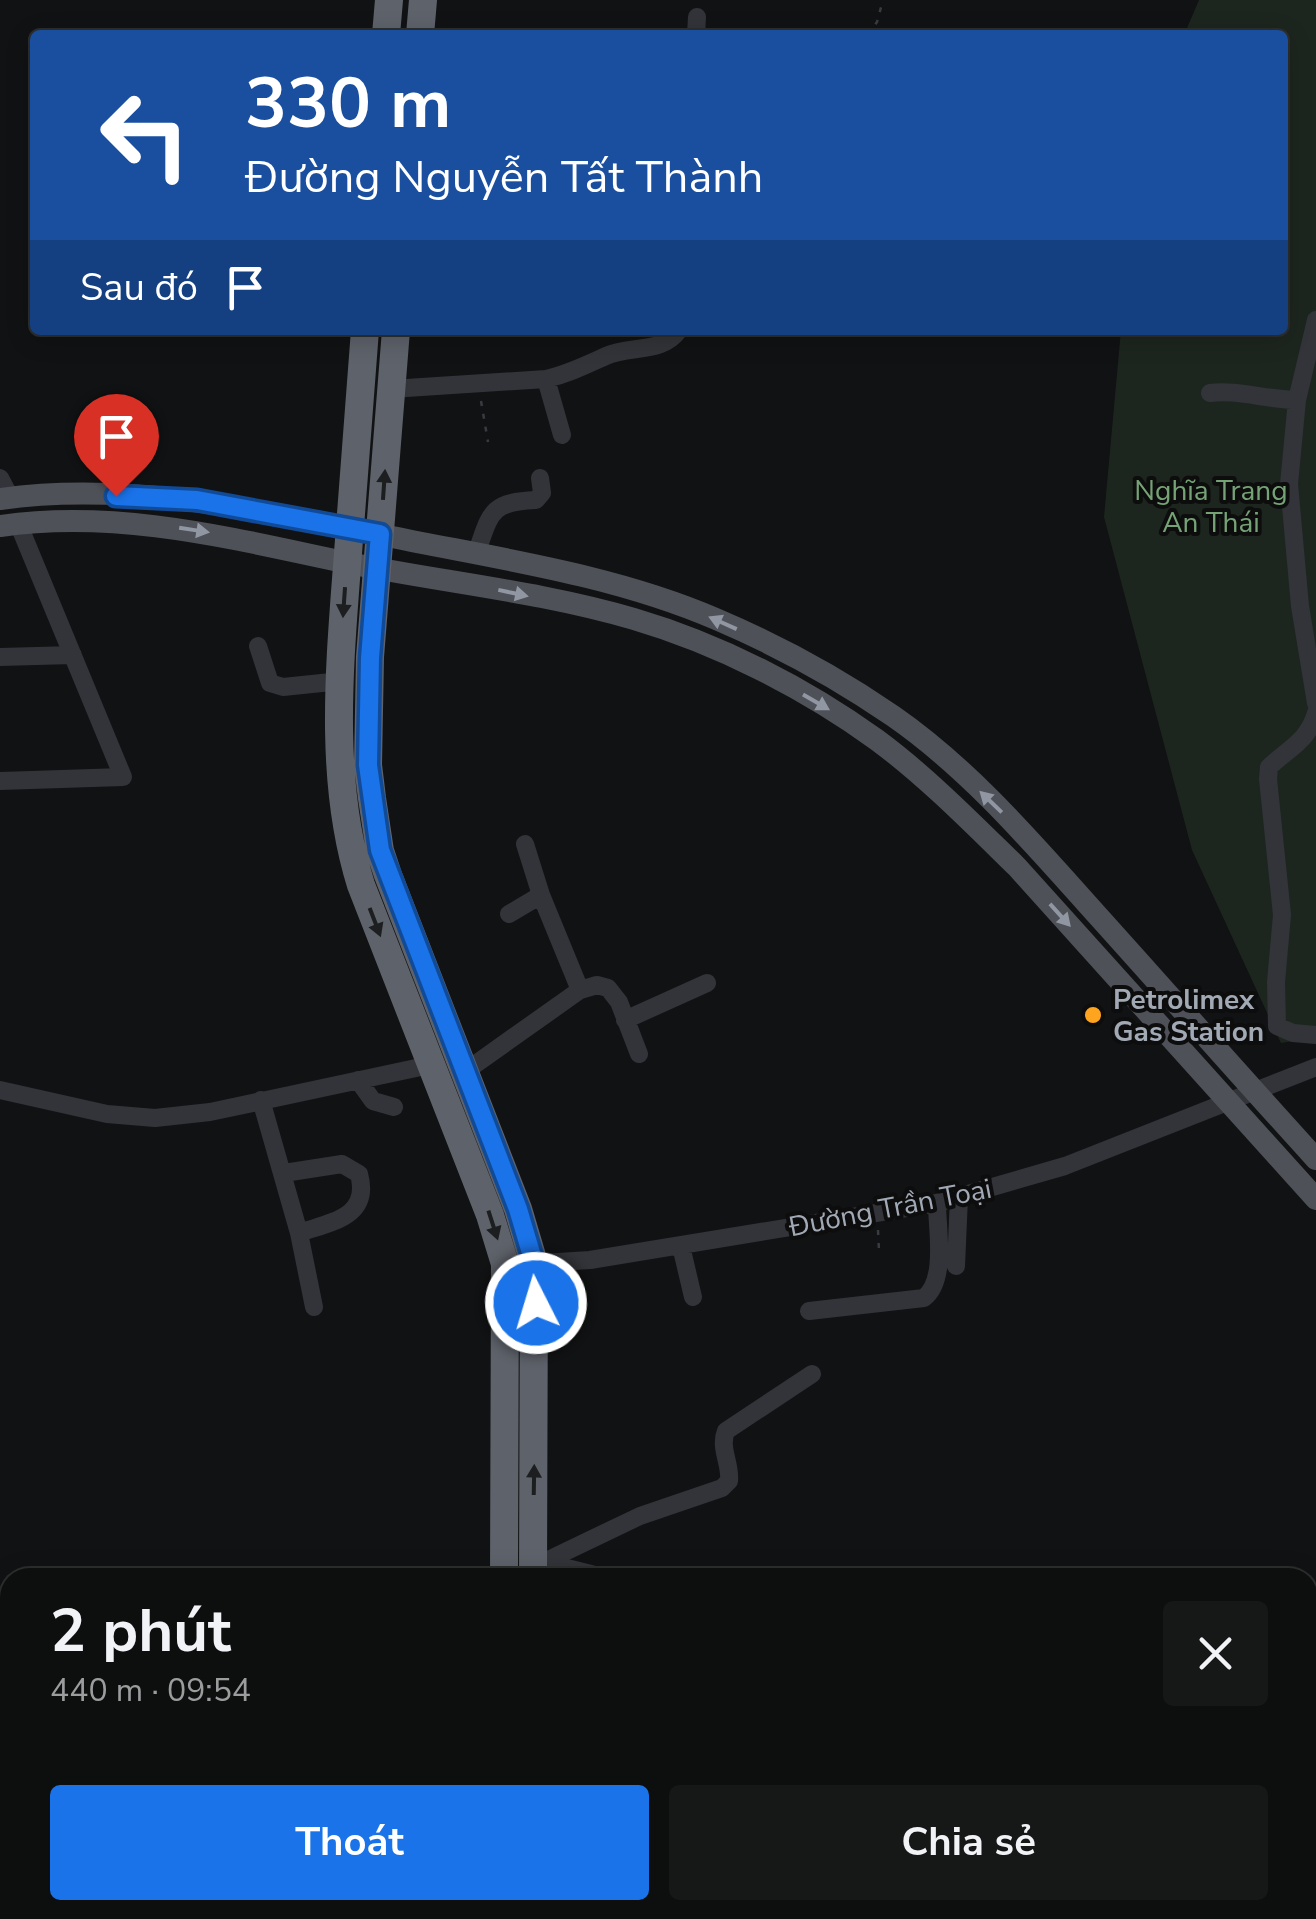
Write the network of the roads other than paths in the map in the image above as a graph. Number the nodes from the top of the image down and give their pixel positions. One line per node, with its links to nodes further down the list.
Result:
1 (389, 0): 3 (highway)
2 (422, 0): 4 (highway)
3 (386, 30)
4 (420, 30)
5 (1316, 320): 12 (street)
6 (365, 335): 17 (highway)
7 (396, 335): 10 (highway)
8 (676, 335): 9 (street)
9 (546, 380): 10 (street); 13 (street)
10 (391, 389): 18 (highway, one-way to 10)
11 (1210, 394): 12 (street)
12 (1297, 400): 26 (street)
13 (562, 435)
14 (540, 478): 19 (street)
15 (11, 493): 17 (main road)
16 (18, 523): 20 (main road, one-way to 20); 23 (street)
17 (350, 529): 18 (main road); 20 (highway)
18 (380, 534): 19 (main road); 21 (highway)
19 (476, 554): 32 (main road, one-way to 19)
20 (348, 562): 21 (main road); 25 (highway, one-way to 25)
21 (378, 568): 34 (main road, one-way to 34); 41 (highway)
22 (258, 646): 25 (street)
23 (73, 655): 24 (street); 28 (street)
24 (0, 656)
25 (340, 681): 39 (highway, one-way to 39)
26 (1316, 703)
27 (1316, 713): 37 (street)
28 (0, 780)
29 (525, 844): 30 (street)
30 (540, 895): 31 (street); 35 (street)
31 (509, 914)
32 (1143, 966): 34 (main road); 44 (main road)
33 (707, 984): 36 (street)
34 (1122, 984): 46 (main road)
35 (580, 990): 36 (street); 41 (street)
36 (625, 1020): 38 (street)
37 (1316, 1035)
38 (638, 1054)
39 (430, 1065): 42 (street); 56 (highway, one-way to 56)
40 (1316, 1067): 44 (street, Đường Trần Toại)
41 (463, 1073): 55 (highway)
42 (358, 1080): 45 (street); 47 (street)
43 (0, 1090): 45 (street)
44 (1254, 1091): 46 (street, Đường Trần Toại); 48 (main road)
45 (261, 1100): 49 (street)
46 (1227, 1102): 50 (street, Đường Trần Toại); 51 (main road)
47 (394, 1106)
48 (1316, 1159)
49 (284, 1173): 53 (street); 53 (street)
50 (959, 1197): 52 (street, Đường Trần Toại); 57 (street)
51 (1316, 1199)
52 (938, 1203): 54 (street, Đường Trần Toại); 60 (street)
53 (300, 1233): 59 (street)
54 (681, 1246): 55 (street, Đường Trần Toại); 58 (street)
55 (534, 1263): 56 (street, Đường Trần Toại); 62 (highway, one-way to 55)
56 (506, 1264): 63 (highway)
57 (956, 1266)
58 (693, 1297)
59 (314, 1307)
60 (808, 1311)
61 (812, 1374): 62 (street)
62 (537, 1566)
63 (504, 1568)

